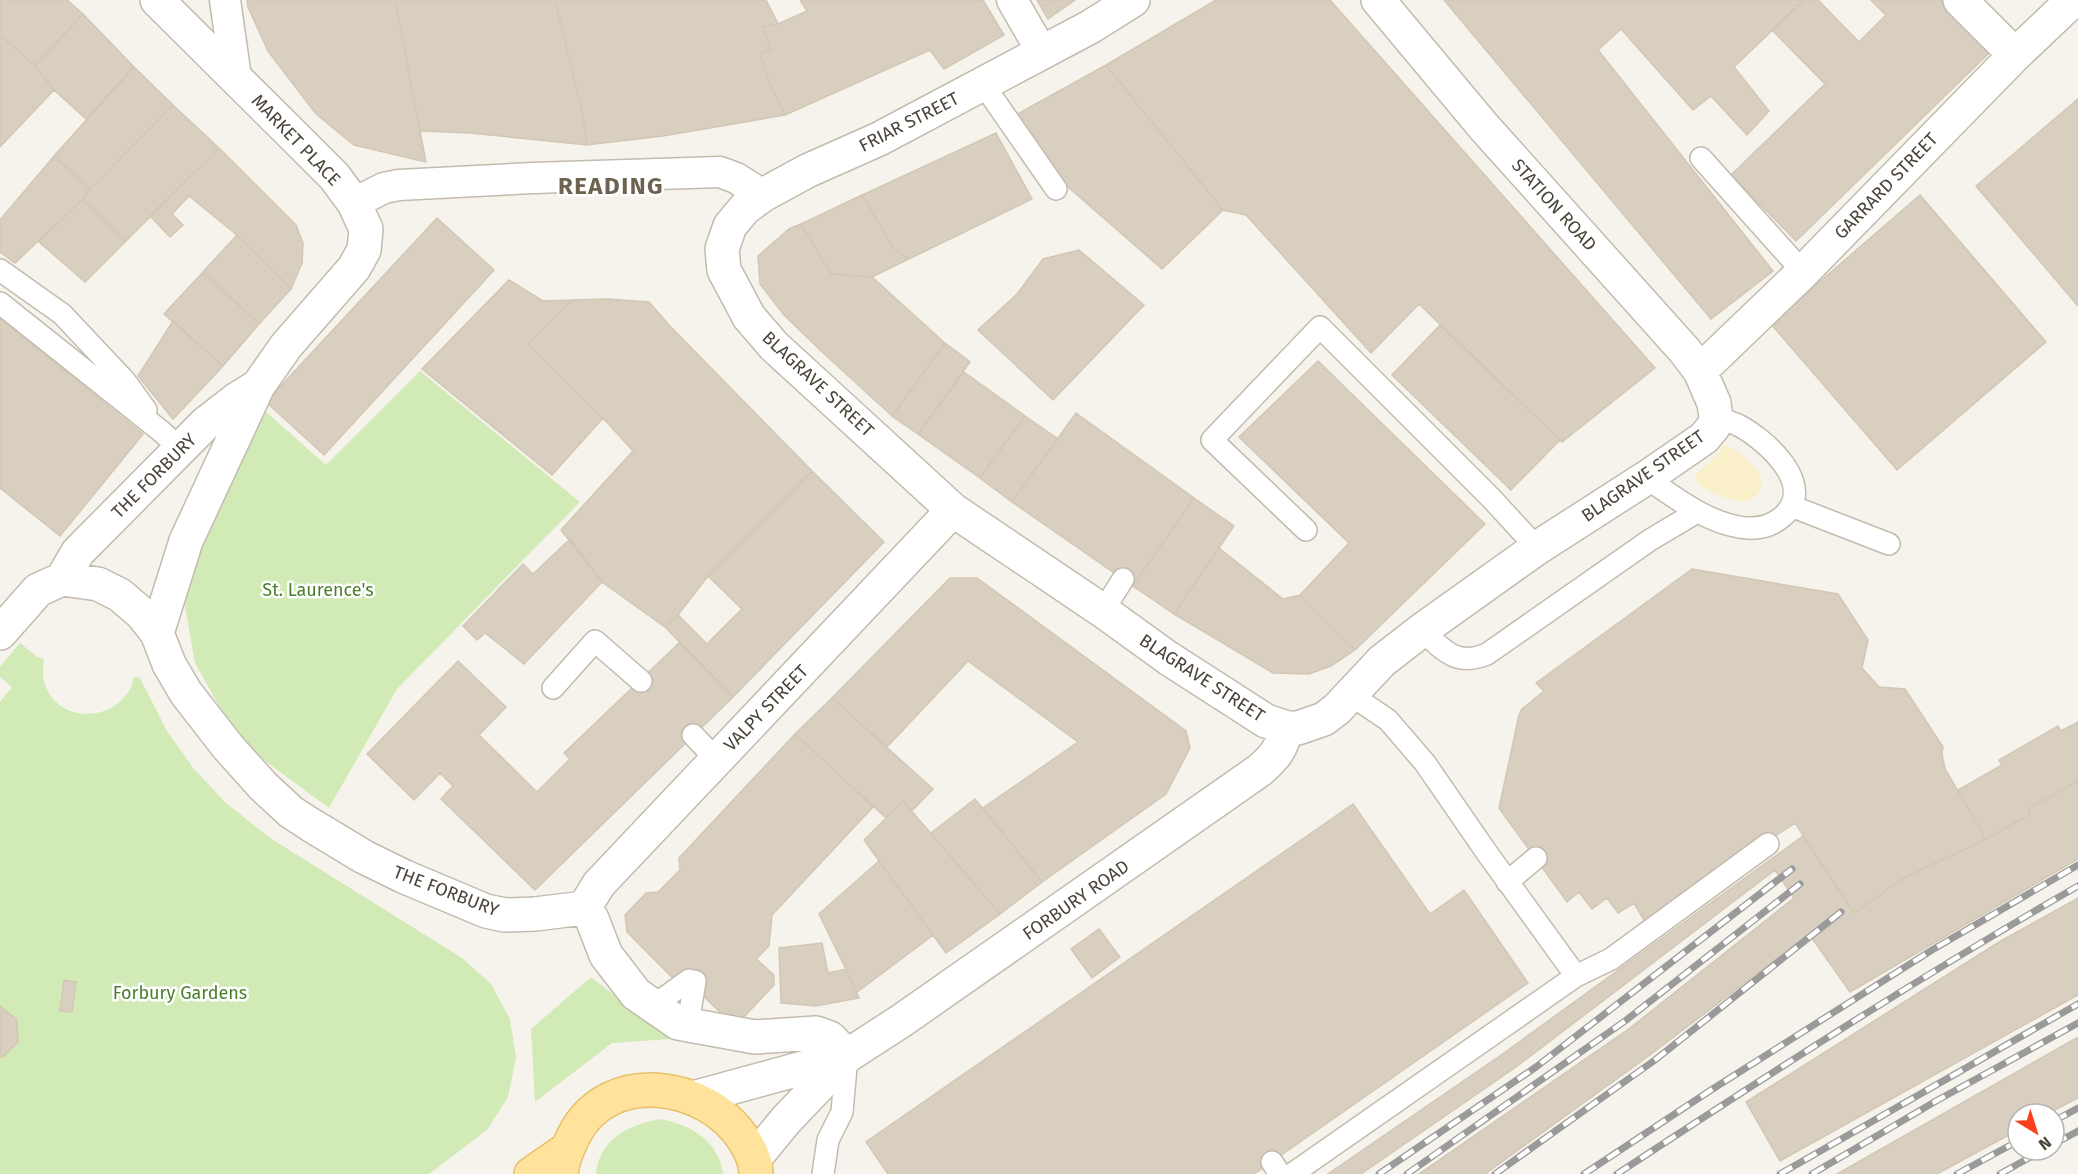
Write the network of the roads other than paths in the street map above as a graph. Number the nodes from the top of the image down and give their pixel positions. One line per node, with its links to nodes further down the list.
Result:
1 (157, 0): 10 (street, MARKET PLACE)
2 (225, 0): 10 (street, MARKET PLACE)
3 (1012, 0): 8 (street)
4 (1133, 0): 8 (street, FRIAR STREET)
5 (1378, 0): 20 (street, STATION ROAD)
6 (1960, 0): 9 (street)
7 (2073, 0): 9 (street, GARRARD STREET)
8 (1042, 52): 11 (street, FRIAR STREET)
9 (2015, 55): 18 (street, GARRARD STREET)
10 (236, 78): 15 (street, MARKET PLACE)
11 (983, 84): 13 (lane); 14 (street, FRIAR STREET)
12 (1701, 158): 18 (lane)
13 (1056, 189)
14 (763, 195): 15 (street); 17 (street, FRIAR STREET)
15 (354, 202): 21 (street, THE FORBURY)
16 (0, 270): 23 (lane)
17 (723, 270): 26 (street, BLAGRAVE STREET)
18 (1803, 272): 20 (street, GARRARD STREET)
19 (0, 303): 23 (lane)
20 (1700, 371): 22 (street, STATION ROAD)
21 (258, 386): 23 (street, THE FORBURY); 36 (street, THE FORBURY)
22 (1716, 417): 24 (street, BLAGRAVE STREET); 25 (lane)
23 (171, 440): 31 (street, THE FORBURY)
24 (1646, 478): 27 (lane); 30 (street, BLAGRAVE STREET)
25 (1791, 506): 27 (lane); 29 (lane)
26 (954, 510): 33 (street, BLAGRAVE STREET); 42 (street, VALPY STREET)
27 (1697, 512): 34 (lane)
28 (1306, 530): 30 (lane)
29 (1889, 544)
30 (1537, 548): 34 (street, BLAGRAVE STREET)
31 (62, 579): 35 (street); 36 (street, THE FORBURY)
32 (1123, 579): 33 (lane)
33 (1103, 611): 40 (street, BLAGRAVE STREET)
34 (1422, 630): 39 (street, BLAGRAVE STREET)
35 (0, 633)
36 (157, 633): 46 (street, THE FORBURY)
37 (641, 681): 38 (lane)
38 (553, 688)
39 (1351, 695): 40 (street, BLAGRAVE STREET); 45 (lane)
40 (1287, 728): 50 (street, FORBURY ROAD)
41 (693, 735): 42 (lane)
42 (717, 760): 46 (street, VALPY STREET)
43 (1768, 844): 47 (lane)
44 (1536, 858): 45 (lane)
45 (1507, 882): 47 (lane)
46 (584, 908): 48 (street)
47 (1576, 976): 56 (lane)
48 (653, 1006): 49 (street); 49 (lane)
49 (688, 1024): 50 (street)
50 (847, 1056): 51 (street, FORBURY ROAD); 53 (street, FORBURY ROAD); 55 (lane)
51 (693, 1098): 52 (main road); 53 (main road)
52 (564, 1161): 54 (main road)
53 (756, 1169)
54 (531, 1174)
55 (823, 1174)
56 (1292, 1174)

